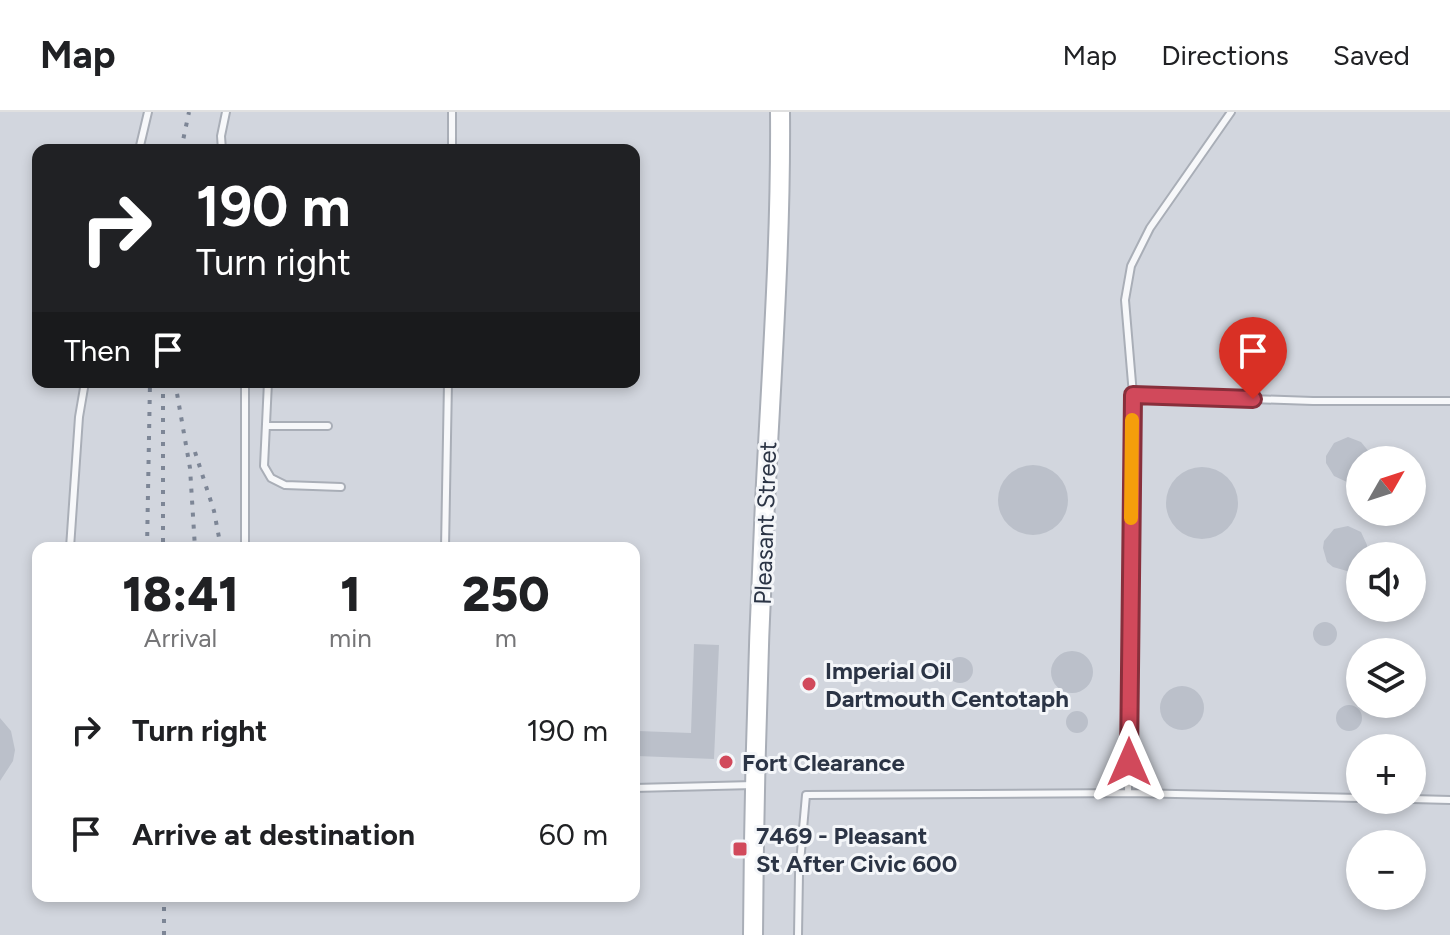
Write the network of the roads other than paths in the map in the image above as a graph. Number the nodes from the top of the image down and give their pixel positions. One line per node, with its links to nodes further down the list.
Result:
1 (148, 112): 6 (lane)
2 (226, 112): 7 (lane)
3 (452, 112): 8 (lane)
4 (780, 112): 21 (main road, Pleasant Street)
5 (1231, 112): 13 (lane)
6 (140, 144)
7 (222, 144)
8 (452, 144)
9 (84, 388): 18 (lane)
10 (245, 388): 19 (lane)
11 (268, 388): 15 (lane)
12 (448, 388): 20 (lane)
13 (1133, 395): 14 (lane); 23 (lane)
14 (1450, 401)
15 (266, 426): 16 (lane); 17 (lane)
16 (328, 426)
17 (341, 487)
18 (70, 542)
19 (245, 542)
20 (445, 542)
21 (754, 785): 22 (lane); 27 (main road, Pleasant Street)
22 (640, 788)
23 (1128, 793): 24 (lane); 28 (lane)
24 (1346, 798)
25 (1426, 799): 26 (lane)
26 (1450, 800)
27 (753, 935)
28 (798, 935)

